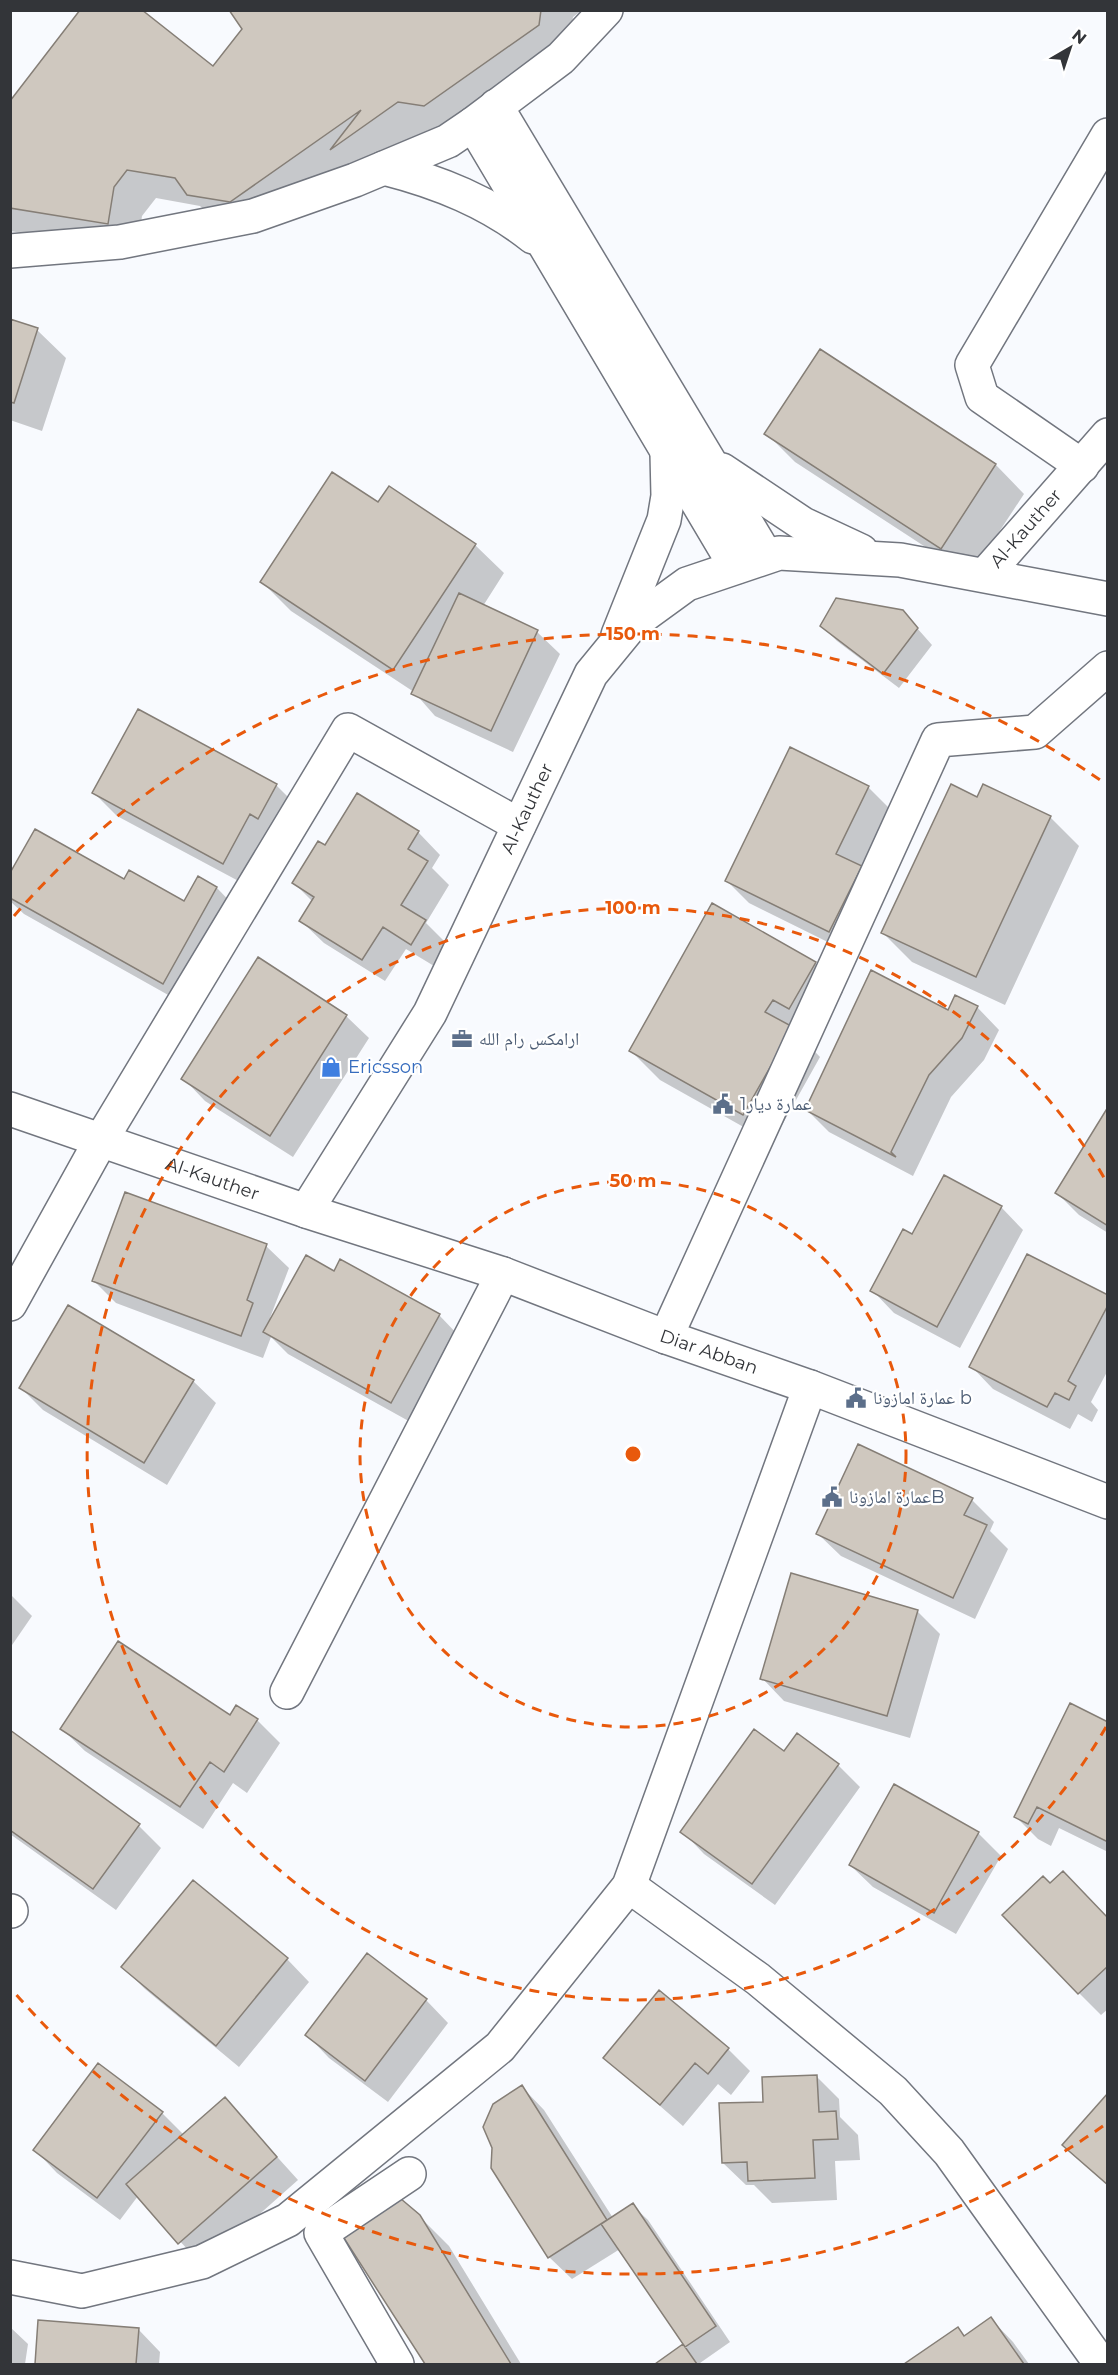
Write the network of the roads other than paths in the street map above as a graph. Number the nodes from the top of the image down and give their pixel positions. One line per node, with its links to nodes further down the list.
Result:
1 (606, 10): 2 (street)
2 (485, 115): 4 (street); 5 (street); 9 (street)
3 (1107, 135): 10 (street)
4 (384, 168): 5 (street); 6 (street)
5 (545, 246): 8 (street)
6 (10, 251)
7 (1107, 435): 10 (street, Al-Kauther)
8 (667, 451): 13 (street); 16 (street)
9 (708, 459): 11 (street); 12 (street)
10 (1082, 466): 14 (street, Al-Kauther)
11 (766, 556): 12 (street, Al-Kauther); 13 (street, Al-Kauther)
12 (879, 559): 14 (street, Al-Kauther)
13 (736, 567): 16 (street, Al-Kauther)
14 (985, 575): 15 (street)
15 (1107, 599)
16 (612, 649): 18 (street, Al-Kauther)
17 (1107, 668): 24 (street)
18 (519, 825): 20 (street); 21 (street, Al-Kauther)
19 (10, 1109): 20 (street, Al-Kauther)
20 (101, 1140): 21 (street, Al-Kauther); 23 (street)
21 (306, 1211): 22 (street, Diar Abban)
22 (503, 1274): 24 (street, Diar Abban); 27 (street)
23 (10, 1304)
24 (666, 1337): 25 (street, Diar Abban)
25 (810, 1388): 26 (street, Diar Abban); 28 (street)
26 (1107, 1502)
27 (287, 1692)
28 (629, 1886): 30 (street); 32 (street)
29 (409, 2174): 31 (street)
30 (10, 2277)
31 (397, 2364)
32 (1101, 2364)

